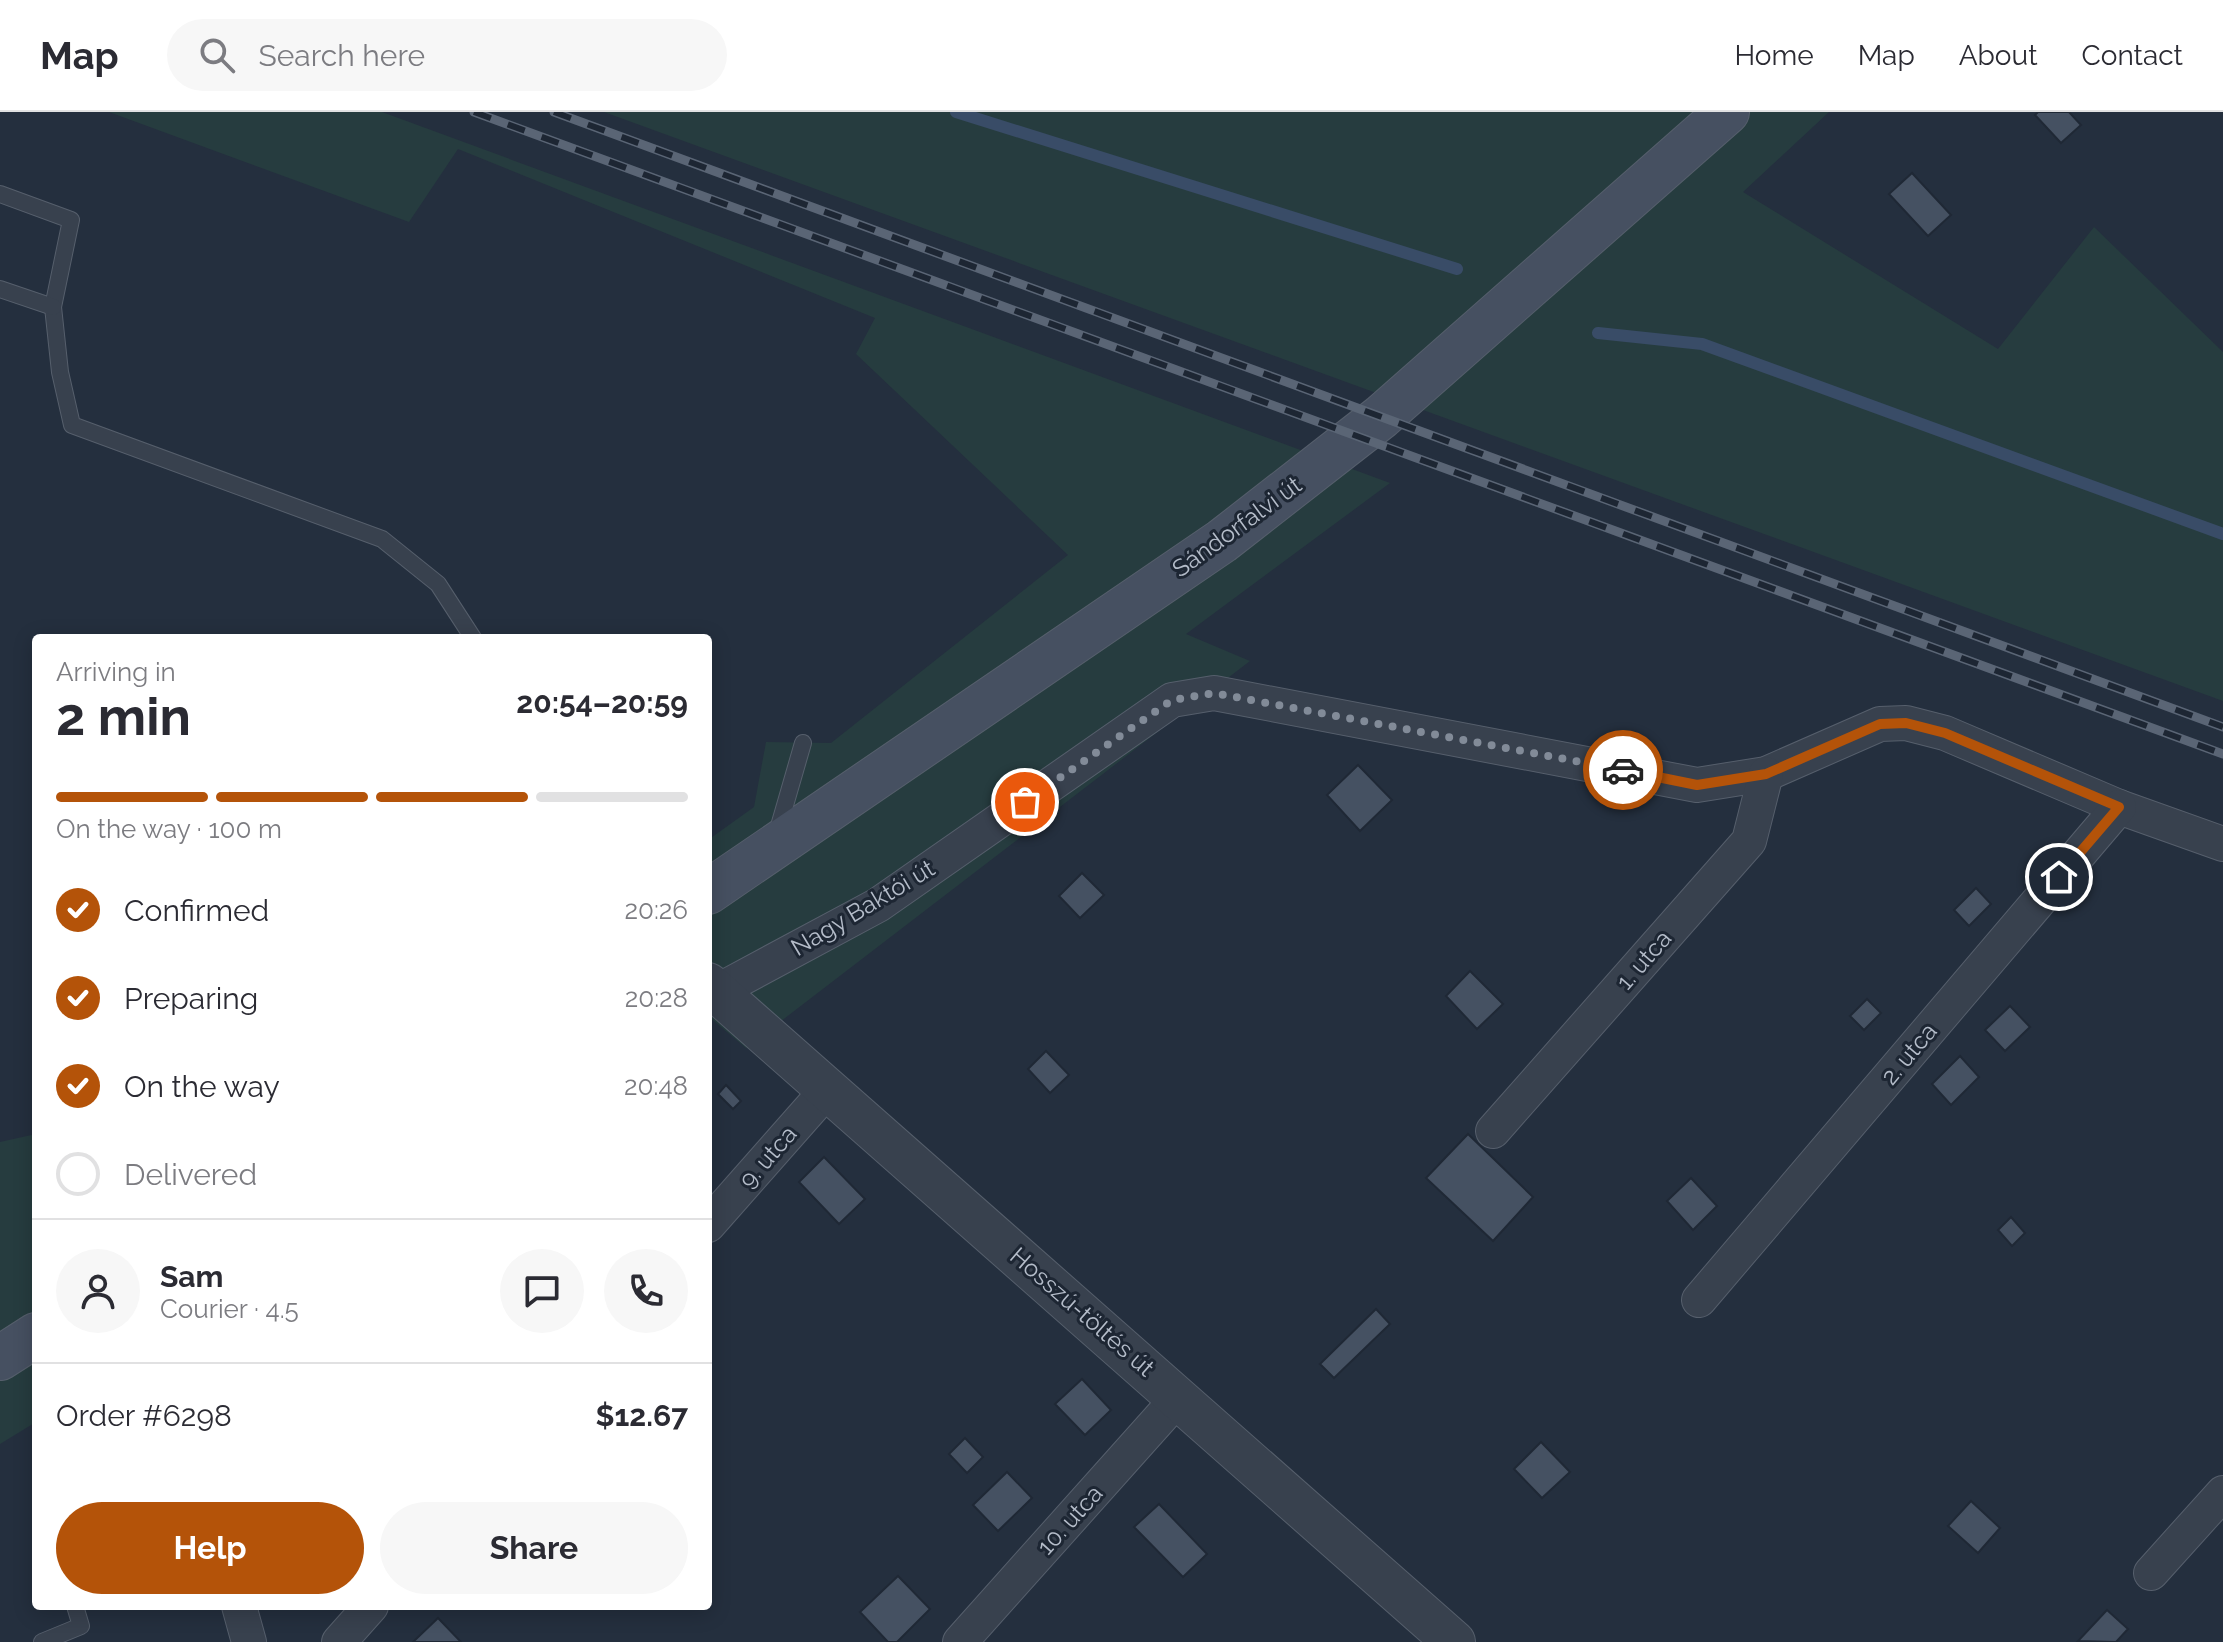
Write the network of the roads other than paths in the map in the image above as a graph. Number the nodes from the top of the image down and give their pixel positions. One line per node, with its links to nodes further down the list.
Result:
1 (1727, 112): 10 (main road, Sándorfalvi út)
2 (0, 194): 4 (lane)
3 (0, 289): 4 (lane)
4 (53, 307): 5 (lane)
5 (470, 634)
6 (803, 743): 10 (lane)
7 (1766, 774): 8 (street, Nagy Baktói út); 12 (street, Nagy Baktói út); 14 (street, 1. utca)
8 (2119, 807): 9 (street, Nagy Baktói út); 16 (street, 2. utca)
9 (2223, 844)
10 (773, 847): 11 (main road, Sándorfalvi út)
11 (712, 889)
12 (712, 988): 13 (street, Hosszú-töltés út)
13 (828, 1089): 15 (street, 9. utca); 19 (street, Hosszú-töltés út)
14 (1493, 1131)
15 (712, 1220)
16 (1699, 1300)
17 (32, 1338): 18 (main road)
18 (0, 1358)
19 (1179, 1397): 28 (street, 10. utca); 29 (street, Hosszú-töltés út)
20 (2223, 1493): 21 (street)
21 (2151, 1573)
22 (76, 1610): 25 (lane)
23 (240, 1610): 26 (street)
24 (367, 1610): 27 (street)
25 (42, 1642)
26 (249, 1642)
27 (339, 1642)
28 (960, 1642)
29 (1454, 1642)

